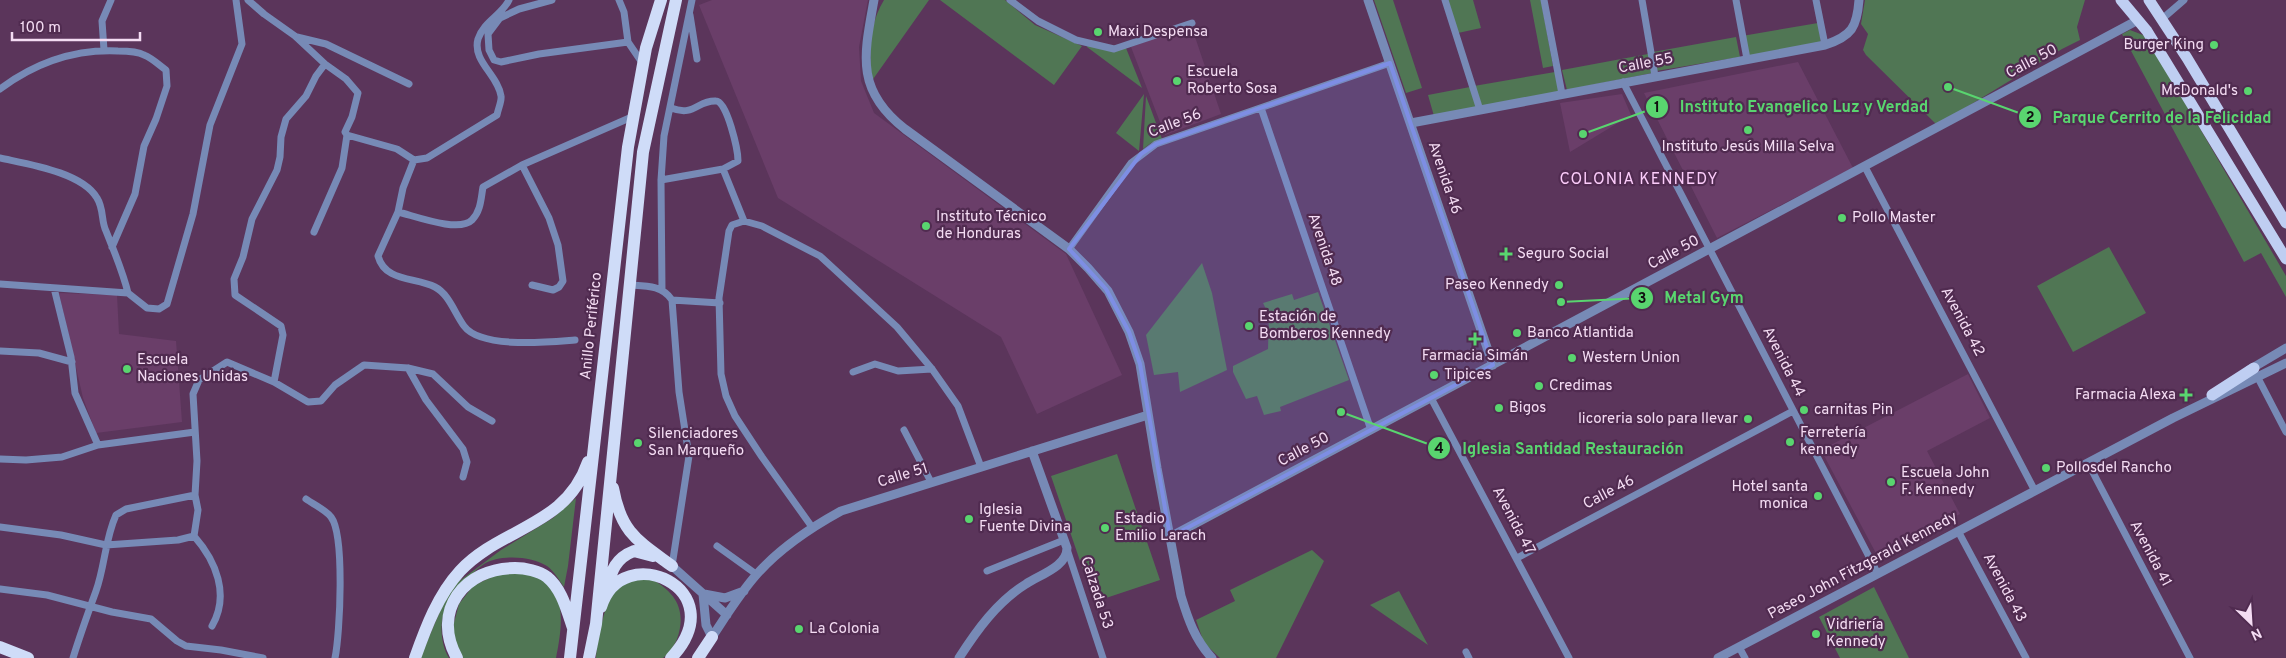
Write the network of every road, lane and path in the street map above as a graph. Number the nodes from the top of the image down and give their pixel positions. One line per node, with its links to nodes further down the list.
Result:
1 (111, 0): 29 (street)
2 (236, 0): 67 (street)
3 (248, 0): 26 (street)
4 (509, 0): 49 (street)
5 (552, 0): 27 (street)
6 (619, 0): 27 (street)
7 (660, 0): 35 (highway, Anillo Periférico)
8 (676, 0): 32 (highway)
9 (692, 0): 22 (street)
10 (874, 0): 59 (street)
11 (1010, 0): 25 (street)
12 (1368, 0): 33 (street, Avenida 46)
13 (1445, 0): 44 (street)
14 (1544, 0): 41 (street)
15 (1642, 0): 37 (street)
16 (1736, 0): 31 (street)
17 (1816, 0): 28 (street)
18 (1859, 0): 28 (street, Calle 55)
19 (2149, 0): 23 (main road)
20 (2184, 0): 23 (street)
21 (2122, 1): 24 (main road)
22 (689, 10): 30 (street); 36 (street)
23 (2162, 19): 56 (main road)
24 (2138, 20): 51 (street, Calle 50); 61 (main road)
25 (1192, 23)
26 (295, 36): 34 (street); 39 (street)
27 (628, 42): 35 (street)
28 (1825, 45): 31 (street, Calle 55)
29 (104, 50): 40 (street); 58 (street)
30 (697, 59)
31 (1747, 59): 37 (street, Calle 55)
32 (663, 63): 36 (street); 64 (highway)
33 (1390, 63): 43 (street, Calle 56); 46 (street, Avenida 46)
34 (325, 64): 47 (street); 80 (street)
35 (643, 64): 45 (highway, Anillo Periférico)
36 (677, 68): 42 (street)
37 (1655, 76): 38 (street, Calle 55)
38 (1623, 82): 41 (street, Calle 55); 60 (street, Avenida 44)
39 (410, 84)
40 (0, 88)
41 (1562, 94): 44 (street, Calle 55)
42 (671, 108): 52 (street); 53 (street)
43 (1261, 108): 59 (street, Calle 56); 87 (street, Avenida 48)
44 (1480, 110): 46 (street, Calle 55)
45 (634, 116): 50 (street); 90 (highway, Anillo Periférico)
46 (1411, 123): 75 (street, Avenida 46)
47 (347, 136): 49 (street); 57 (street)
48 (0, 158): 58 (street)
49 (414, 160): 54 (street)
50 (522, 164): 54 (street); 63 (street)
51 (1864, 167): 60 (street, Calle 50); 99 (street, Avenida 42)
52 (723, 169): 53 (street); 55 (street)
53 (660, 180): 66 (street)
54 (398, 212): 70 (street)
55 (744, 221): 69 (street); 77 (street)
56 (2286, 223)
57 (314, 232)
58 (112, 247): 67 (street)
59 (1069, 248): 84 (street)
60 (1709, 250): 75 (street, Calle 50); 83 (street, Avenida 44)
61 (2286, 259)
62 (0, 284): 65 (street)
63 (532, 285)
64 (629, 285): 66 (street); 96 (highway)
65 (54, 288): 67 (street); 73 (street)
66 (662, 290): 68 (street)
67 (128, 292)
68 (672, 300): 69 (street); 111 (street)
69 (720, 303): 103 (street)
70 (574, 340)
71 (2286, 348): 82 (street, Paseo John Fitzgerald Kennedy)
72 (0, 351): 73 (street)
73 (72, 362): 91 (street)
74 (2286, 363): 79 (street)
75 (1493, 365): 81 (street, Calle 50)
76 (408, 368): 80 (street); 85 (street); 97 (street)
77 (932, 369): 78 (street); 95 (street)
78 (853, 372)
79 (2256, 373): 82 (main road); 89 (street)
80 (274, 382): 88 (street)
81 (1431, 398): 87 (street, Calle 50); 110 (street, Avenida 47)
82 (2209, 398): 94 (street, Paseo John Fitzgerald Kennedy)
83 (1793, 411): 110 (street, Calle 46); 114 (street, Avenida 44)
84 (1148, 415): 92 (street, Calle 51); 106 (street)
85 (492, 421)
86 (904, 430): 98 (street)
87 (1370, 430): 106 (street, Calle 50)
88 (195, 432): 91 (street); 100 (street)
89 (2286, 432)
90 (595, 441): 123 (highway, Anillo Periférico); 131 (highway)
91 (98, 445): 93 (street)
92 (1032, 451): 95 (street, Calle 51); 107 (street, Calzada 53)
93 (0, 459)
94 (2088, 463): 99 (street, Paseo John Fitzgerald Kennedy); 144 (street, Avenida 41)
95 (981, 467): 98 (street, Calle 51)
96 (610, 474): 111 (highway); 121 (highway)
97 (463, 477)
98 (931, 482): 103 (street, Calle 51)
99 (2035, 491): 104 (street, Paseo John Fitzgerald Kennedy)
100 (195, 495): 105 (street); 108 (street)
101 (306, 499): 130 (street)
102 (0, 526): 108 (street)
103 (812, 527): 113 (street, Calle 51)
104 (1958, 532): 114 (street, Paseo John Fitzgerald Kennedy); 143 (street, Avenida 43)
105 (194, 536): 108 (street); 122 (street)
106 (1170, 537): 139 (street)
107 (1065, 544): 112 (street); 137 (street); 138 (street, Calzada 53)
108 (106, 545): 119 (street)
109 (717, 546): 113 (street)
110 (1517, 558): 140 (street, Avenida 47)
111 (672, 566): 117 (street); 118 (highway)
112 (987, 571)
113 (756, 574): 116 (street, Calle 51)
114 (1878, 574): 126 (street, Paseo John Fitzgerald Kennedy)
115 (0, 589): 119 (street)
116 (746, 589): 117 (street); 120 (street, Calle 51)
117 (703, 594): 120 (street); 124 (street)
118 (604, 596): 121 (highway); 135 (highway)
119 (89, 606): 128 (street); 129 (street)
120 (727, 615): 124 (street, Calle 51)
121 (596, 624): 134 (highway)
122 (212, 626)
123 (574, 630): 132 (highway); 133 (highway, Anillo Periférico)
124 (712, 636): 136 (highway)
125 (0, 647): 127 (highway)
126 (1739, 647): 141 (street, Paseo John Fitzgerald Kennedy); 142 (street)
127 (28, 658)
128 (73, 658)
129 (263, 658)
130 (335, 658)
131 (415, 658)
132 (457, 658)
133 (570, 658)
134 (590, 658)
135 (671, 658)
136 (698, 658)
137 (958, 658)
138 (1103, 658)
139 (1212, 658)
140 (1569, 658)
141 (1718, 658)
142 (1744, 658)
143 (2026, 658)
144 (2190, 658)

